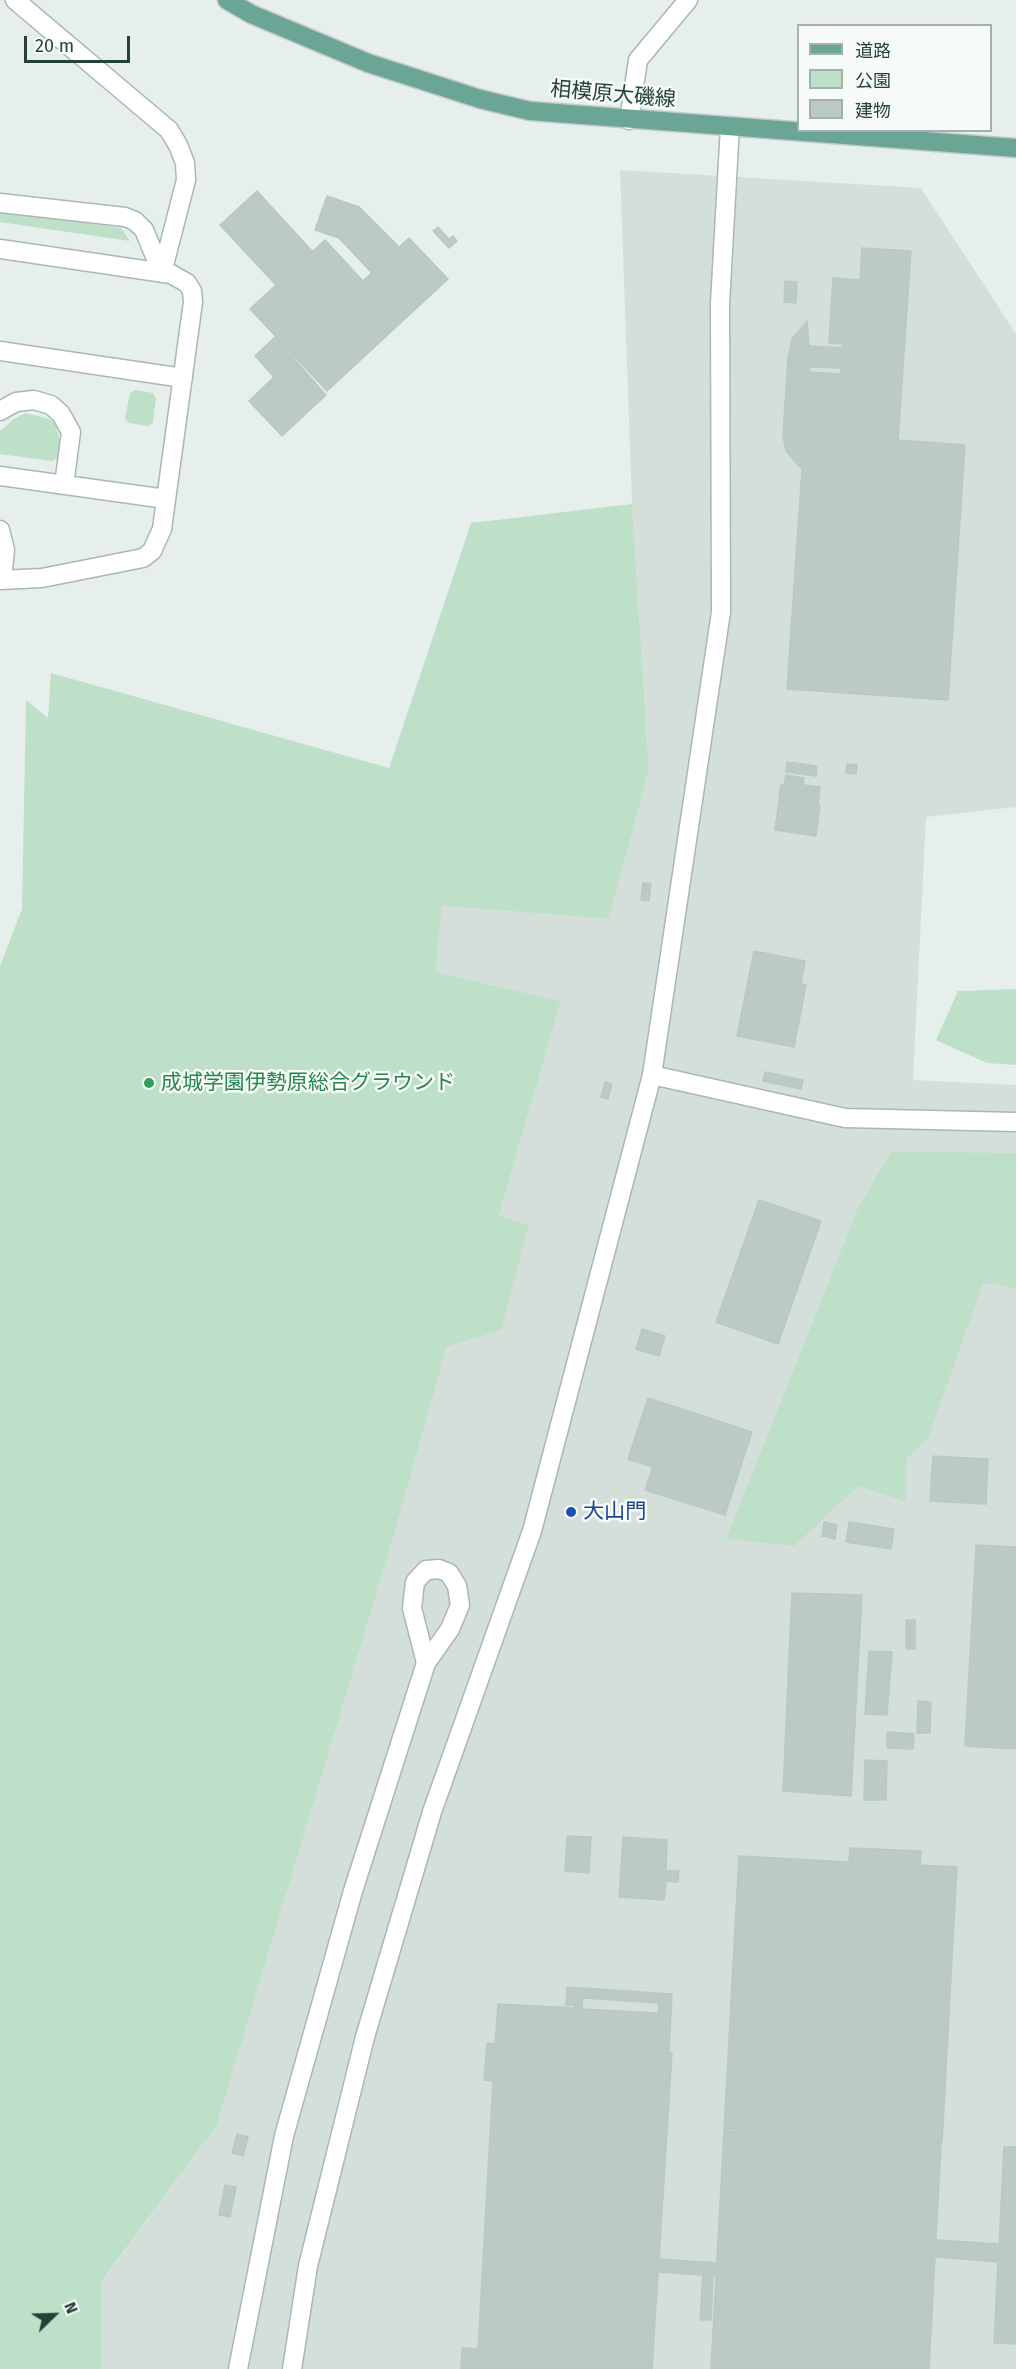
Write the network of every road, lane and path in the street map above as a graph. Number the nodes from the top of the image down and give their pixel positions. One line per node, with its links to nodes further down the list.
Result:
1 (15, 0): 11 (street)
2 (227, 0): 4 (main road, 相模原大磯線)
3 (688, 0): 4 (street)
4 (629, 120): 5 (main road, 相模原大磯線)
5 (730, 126): 6 (main road, 相模原大磯線); 20 (street)
6 (797, 131)
7 (808, 132): 8 (main road, 相模原大磯線)
8 (1016, 148)
9 (0, 203): 11 (street)
10 (0, 249): 11 (street)
11 (162, 273): 13 (street)
12 (0, 351): 13 (street)
13 (183, 378): 17 (street)
14 (0, 411): 16 (street)
15 (0, 476): 16 (street)
16 (64, 485): 17 (street)
17 (166, 499): 19 (street)
18 (0, 530): 19 (street)
19 (1, 580)
20 (652, 1076): 21 (street); 24 (street)
21 (1016, 1122)
22 (426, 1663): 23 (street)
23 (238, 2369)
24 (292, 2369)

